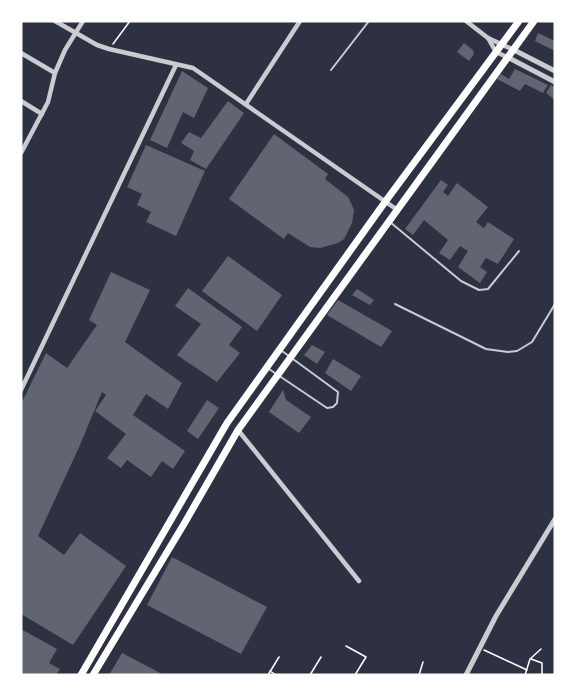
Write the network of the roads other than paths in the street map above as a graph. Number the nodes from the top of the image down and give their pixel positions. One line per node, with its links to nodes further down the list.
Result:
1 (56, 21): 8 (street)
2 (83, 21): 8 (street)
3 (300, 21): 21 (street)
4 (369, 21): 16 (lane)
5 (466, 21): 9 (street)
6 (519, 21): 10 (main road)
7 (534, 21): 11 (main road)
8 (75, 33): 15 (street); 18 (street)
9 (488, 38): 10 (street); 12 (street)
10 (502, 44): 11 (street); 12 (main road)
11 (514, 50): 14 (main road); 17 (street)
12 (496, 52): 14 (street); 24 (main road)
13 (21, 53): 18 (street)
14 (509, 58): 19 (street); 25 (main road)
15 (176, 65): 21 (street); 34 (street)
16 (331, 70)
17 (555, 71)
18 (55, 73): 22 (street)
19 (555, 82)
20 (21, 101): 22 (street)
21 (246, 104): 24 (street)
22 (42, 114): 23 (street)
23 (22, 149)
24 (385, 202): 25 (street); 30 (main road)
25 (396, 209): 26 (main road)
26 (388, 220): 27 (lane); 31 (main road)
27 (519, 251)
28 (395, 304): 29 (lane)
29 (555, 304)
30 (280, 349): 31 (lane); 32 (main road)
31 (290, 357): 33 (main road); 33 (lane)
32 (267, 367): 33 (lane); 35 (main road)
33 (277, 375): 36 (main road)
34 (21, 390)
35 (227, 423): 36 (main road); 39 (main road)
36 (238, 430): 38 (street); 40 (main road)
37 (555, 519): 41 (street)
38 (359, 581)
39 (81, 675)
40 (93, 675)
41 (466, 675)

